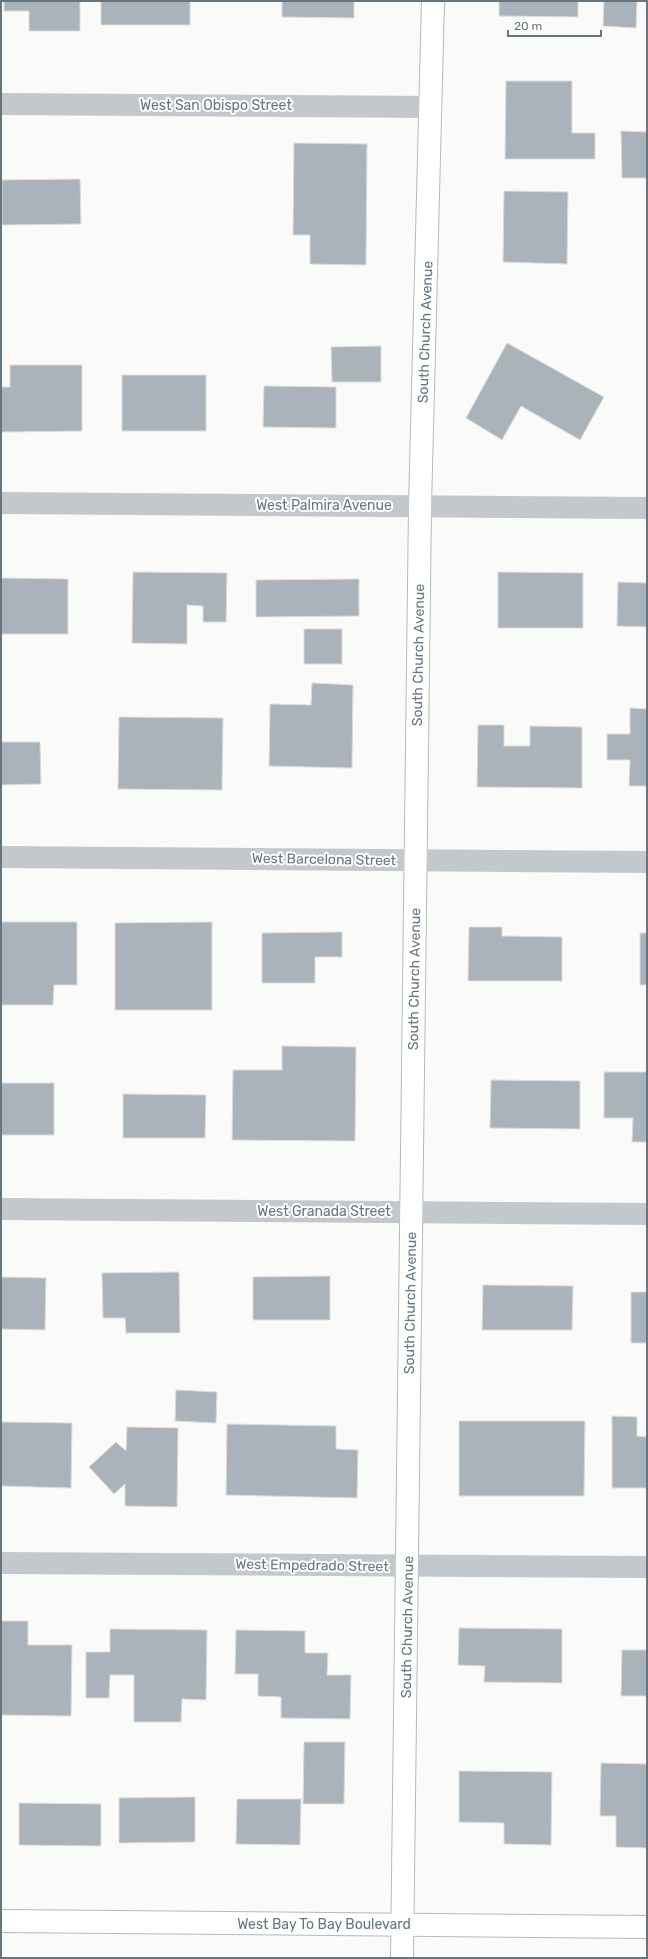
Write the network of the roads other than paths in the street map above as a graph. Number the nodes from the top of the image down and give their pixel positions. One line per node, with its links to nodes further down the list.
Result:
1 (432, 1): 3 (street, South Church Avenue)
2 (1, 104): 3 (street, West San Obispo Street)
3 (431, 107): 5 (street, South Church Avenue)
4 (1, 503): 5 (street, West Palmira Avenue)
5 (420, 506): 6 (street, West Palmira Avenue); 8 (street, South Church Avenue)
6 (647, 508)
7 (1, 857): 8 (street, West Barcelona Street)
8 (416, 860): 9 (street, West Barcelona Street); 11 (street, South Church Avenue)
9 (647, 862)
10 (1, 1209): 11 (street, West Granada Street)
11 (411, 1212): 12 (street, West Granada Street); 14 (street, South Church Avenue)
12 (647, 1214)
13 (1, 1563): 14 (street, West Empedrado Street)
14 (408, 1566): 15 (street, West Empedrado Street); 17 (street, South Church Avenue)
15 (647, 1567)
16 (1, 1922): 17 (street, West Bay To Bay Boulevard)
17 (402, 1924): 18 (street, West Bay To Bay Boulevard); 19 (street, South Church Avenue)
18 (647, 1927)
19 (402, 1958)

